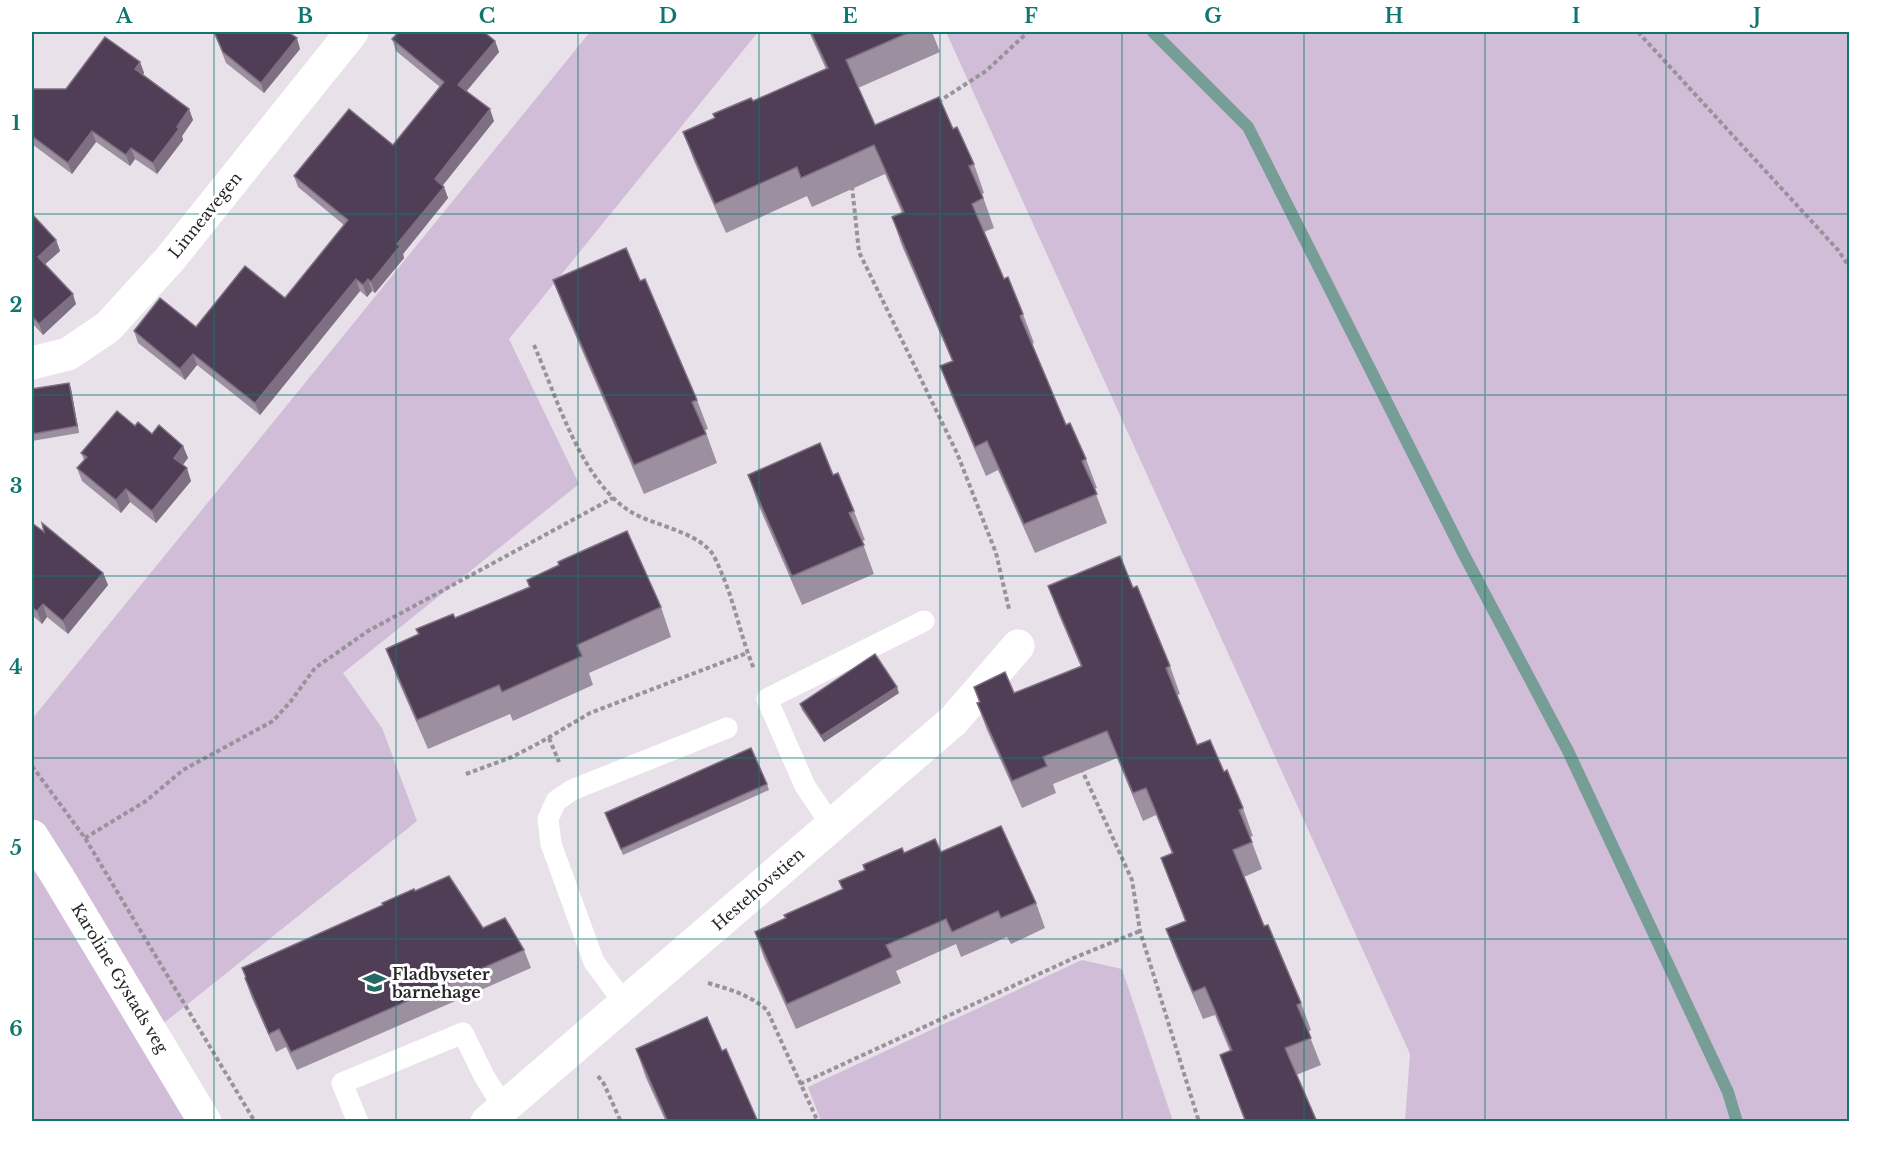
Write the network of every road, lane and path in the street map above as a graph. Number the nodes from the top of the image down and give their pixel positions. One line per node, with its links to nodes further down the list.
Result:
1 (352, 32): 8 (street, Linneavegen)
2 (1028, 32): 4 (path)
3 (1638, 32): 6 (path)
4 (933, 104)
5 (852, 183): 11 (path)
6 (1850, 268)
7 (534, 345): 9 (path)
8 (32, 363)
9 (613, 498): 12 (path); 20 (path)
10 (924, 621): 13 (lane)
11 (1018, 646): 18 (street, Hestehovstien)
12 (747, 653): 13 (path); 17 (path)
13 (767, 699): 18 (lane)
14 (727, 728): 23 (lane)
15 (1079, 764): 21 (path)
16 (32, 766): 20 (path)
17 (466, 774)
18 (832, 826): 22 (street, Hestehovstien)
19 (32, 837): 27 (street, Karoline Gystads veg)
20 (85, 837): 28 (path)
21 (1140, 931): 25 (path); 32 (path)
22 (664, 970): 23 (street, Hestehovstien); 25 (path)
23 (625, 1004): 24 (street, Hestehovstien)
24 (575, 1047): 26 (street, Hestehovstien); 30 (path)
25 (800, 1084): 31 (path)
26 (495, 1115): 29 (lane)
27 (205, 1122)
28 (255, 1122)
29 (358, 1122)
30 (621, 1122)
31 (818, 1122)
32 (1199, 1122)

